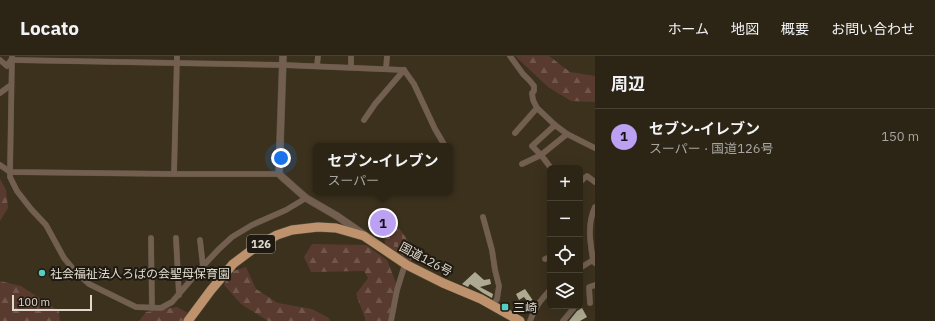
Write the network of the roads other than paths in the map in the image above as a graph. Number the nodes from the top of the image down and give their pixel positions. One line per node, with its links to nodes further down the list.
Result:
1 (177, 56): 9 (street)
2 (283, 56): 10 (street)
3 (318, 56): 11 (street)
4 (351, 56): 12 (street)
5 (386, 56): 13 (street)
6 (510, 56): 17 (street)
7 (12, 58): 8 (street); 9 (street); 15 (street)
8 (0, 60)
9 (176, 63): 10 (street); 29 (street)
10 (283, 65): 11 (street); 30 (street)
11 (317, 66): 12 (street)
12 (351, 68): 13 (street)
13 (386, 69): 14 (street)
14 (404, 70): 18 (street); 22 (street)
15 (11, 86): 16 (street); 28 (street)
16 (0, 93)
17 (537, 108): 19 (street); 20 (street)
18 (364, 120)
19 (555, 125): 21 (street); 24 (street)
20 (515, 133)
21 (567, 134): 23 (street); 24 (street)
22 (443, 143)
23 (595, 148)
24 (541, 155): 25 (street); 27 (street)
25 (522, 164)
26 (0, 165): 28 (street)
27 (549, 165)
28 (10, 172): 29 (street); 49 (street)
29 (174, 174): 30 (street)
30 (279, 174): 33 (street)
31 (583, 179): 32 (street)
32 (595, 182)
33 (306, 198): 36 (street); 42 (street)
34 (595, 207): 40 (street)
35 (483, 217): 48 (street)
36 (364, 236): 41 (highway, 国道126号 / 126); 51 (highway, 国道126号 / 126)
37 (151, 238): 49 (street)
38 (176, 238): 46 (street)
39 (200, 240): 42 (street)
40 (594, 262): 43 (street)
41 (406, 264): 48 (highway, 国道126号 / 126); 52 (street)
42 (203, 266): 46 (street)
43 (583, 267)
44 (595, 286): 47 (street)
45 (547, 294): 54 (street)
46 (179, 295): 49 (street)
47 (590, 304)
48 (493, 305): 53 (highway, 国道126号 / 126)
49 (152, 308)
50 (573, 309): 55 (street)
51 (188, 321)
52 (391, 321)
53 (520, 321)
54 (530, 321)
55 (563, 321)

